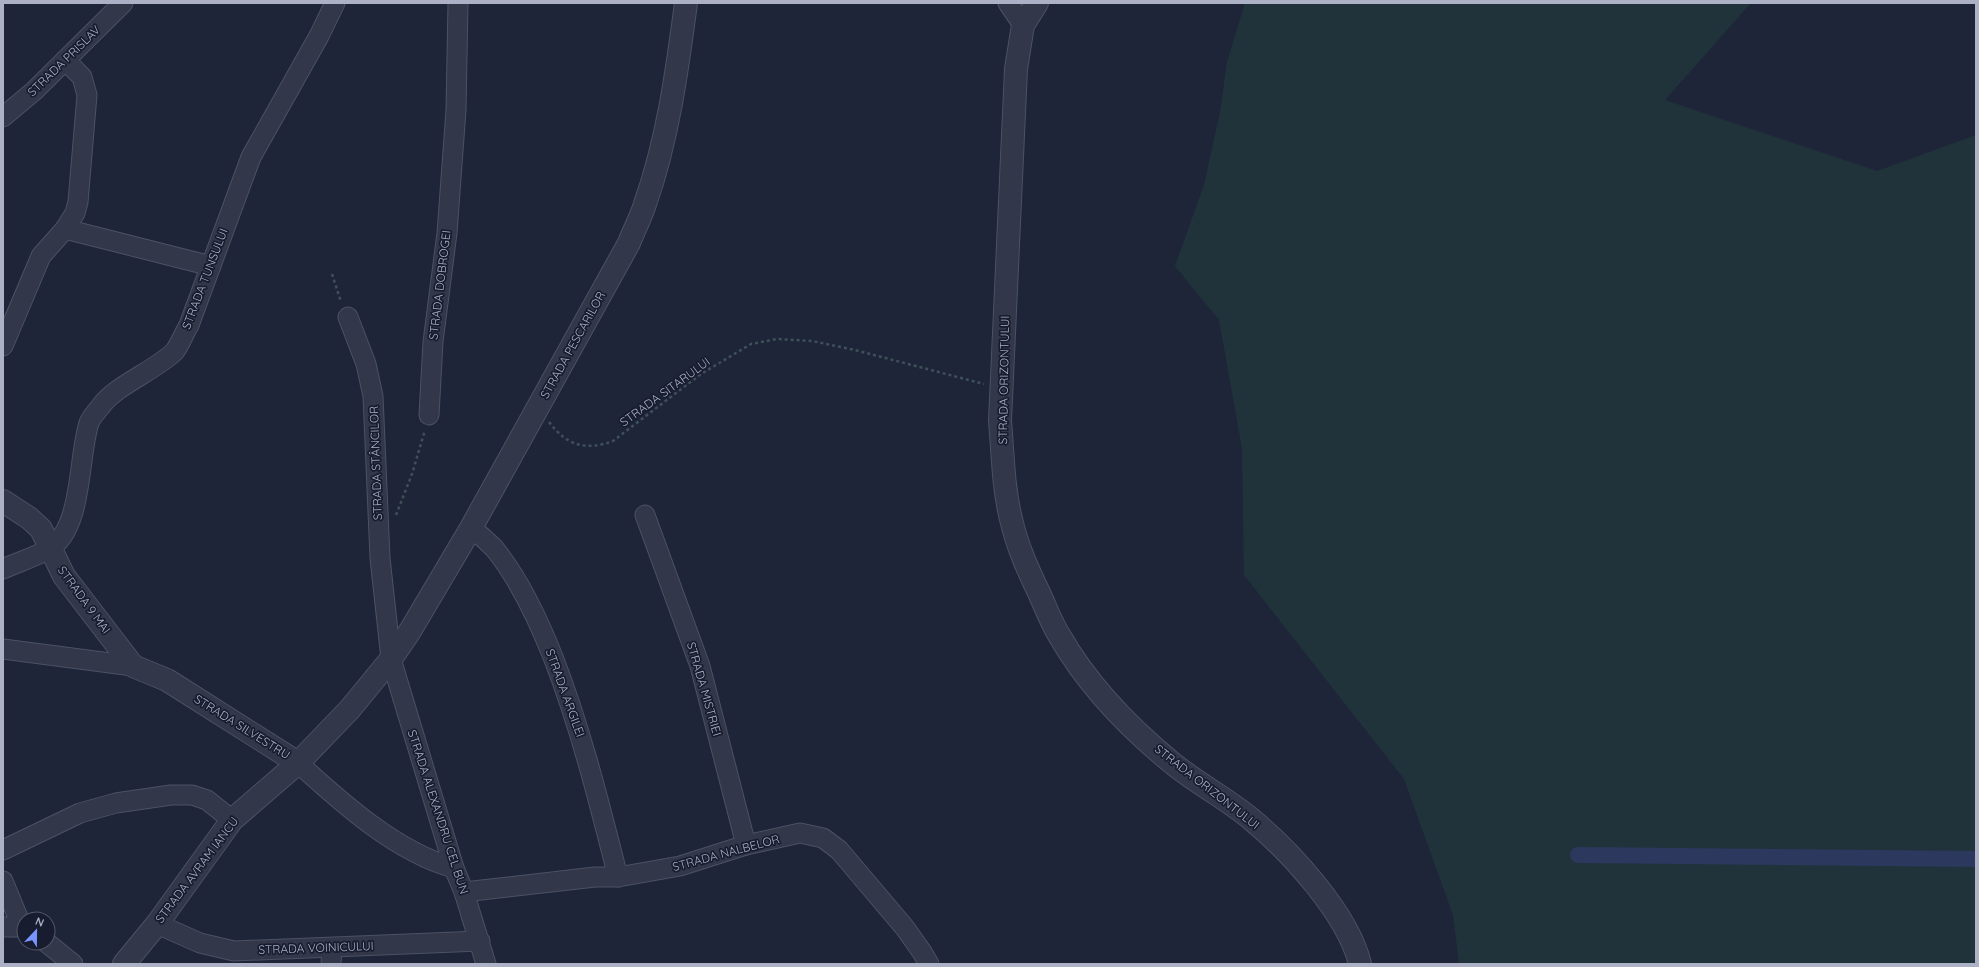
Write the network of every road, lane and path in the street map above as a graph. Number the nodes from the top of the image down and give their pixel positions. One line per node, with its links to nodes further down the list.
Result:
1 (123, 3): 8 (street, STRADA PRISLAV)
2 (335, 3): 11 (street, STRADA TUNSULUI)
3 (458, 3): 17 (street, STRADA DOBROGEI)
4 (686, 3): 16 (street, STRADA PESCARILOR)
5 (1008, 3): 7 (street)
6 (1037, 3): 7 (street, STRADA ORIZONTULUI)
7 (1023, 25): 15 (street, STRADA ORIZONTULUI)
8 (66, 60): 9 (street, STRADA PRISLAV); 10 (street)
9 (3, 117)
10 (65, 229): 11 (street); 14 (street)
11 (211, 266): 22 (street, STRADA TUNSULUI)
12 (332, 274): 13 (path)
13 (348, 317): 25 (street, STRADA STÂNCILOR)
14 (3, 346)
15 (1002, 389): 16 (path, STRADA SITARULUI); 44 (street, STRADA ORIZONTULUI)
16 (538, 408): 21 (street, STRADA PESCARILOR)
17 (429, 415): 20 (path)
18 (3, 501): 22 (street, STRADA 9 MAI)
19 (644, 514): 29 (street, STRADA MISTRIEI)
20 (396, 516)
21 (471, 528): 25 (street, STRADA PESCARILOR); 32 (street, STRADA ARGILEI)
22 (51, 548): 23 (street, STRADA TUNSULUI); 26 (street, STRADA 9 MAI)
23 (3, 569)
24 (3, 649): 26 (street, STRADA SILVESTRU)
25 (391, 659): 27 (street, STRADA AVRAM IANCU); 31 (street, STRADA ALEXANDRU CEL BUN)
26 (133, 666): 27 (street, STRADA SILVESTRU)
27 (298, 762): 28 (street, STRADA AVRAM IANCU); 31 (street, STRADA SILVESTRU)
28 (232, 820): 30 (street); 35 (street, STRADA AVRAM IANCU)
29 (746, 845): 32 (street, STRADA NALBELOR); 43 (street, STRADA NALBELOR)
30 (3, 850)
31 (454, 868): 34 (street, STRADA ALEXANDRU CEL BUN)
32 (618, 877): 34 (street, STRADA NALBELOR)
33 (3, 881): 36 (street)
34 (464, 892): 37 (street, STRADA ALEXANDRU CEL BUN)
35 (157, 924): 39 (street, STRADA VOINICULUI); 41 (street, STRADA AVRAM IANCU)
36 (16, 928)
37 (480, 941): 39 (street, STRADA VOINICULUI); 42 (street, STRADA ALEXANDRU CEL BUN)
38 (56, 950): 40 (street)
39 (332, 956)
40 (73, 964)
41 (124, 964)
42 (486, 964)
43 (929, 964)
44 (1360, 964)

